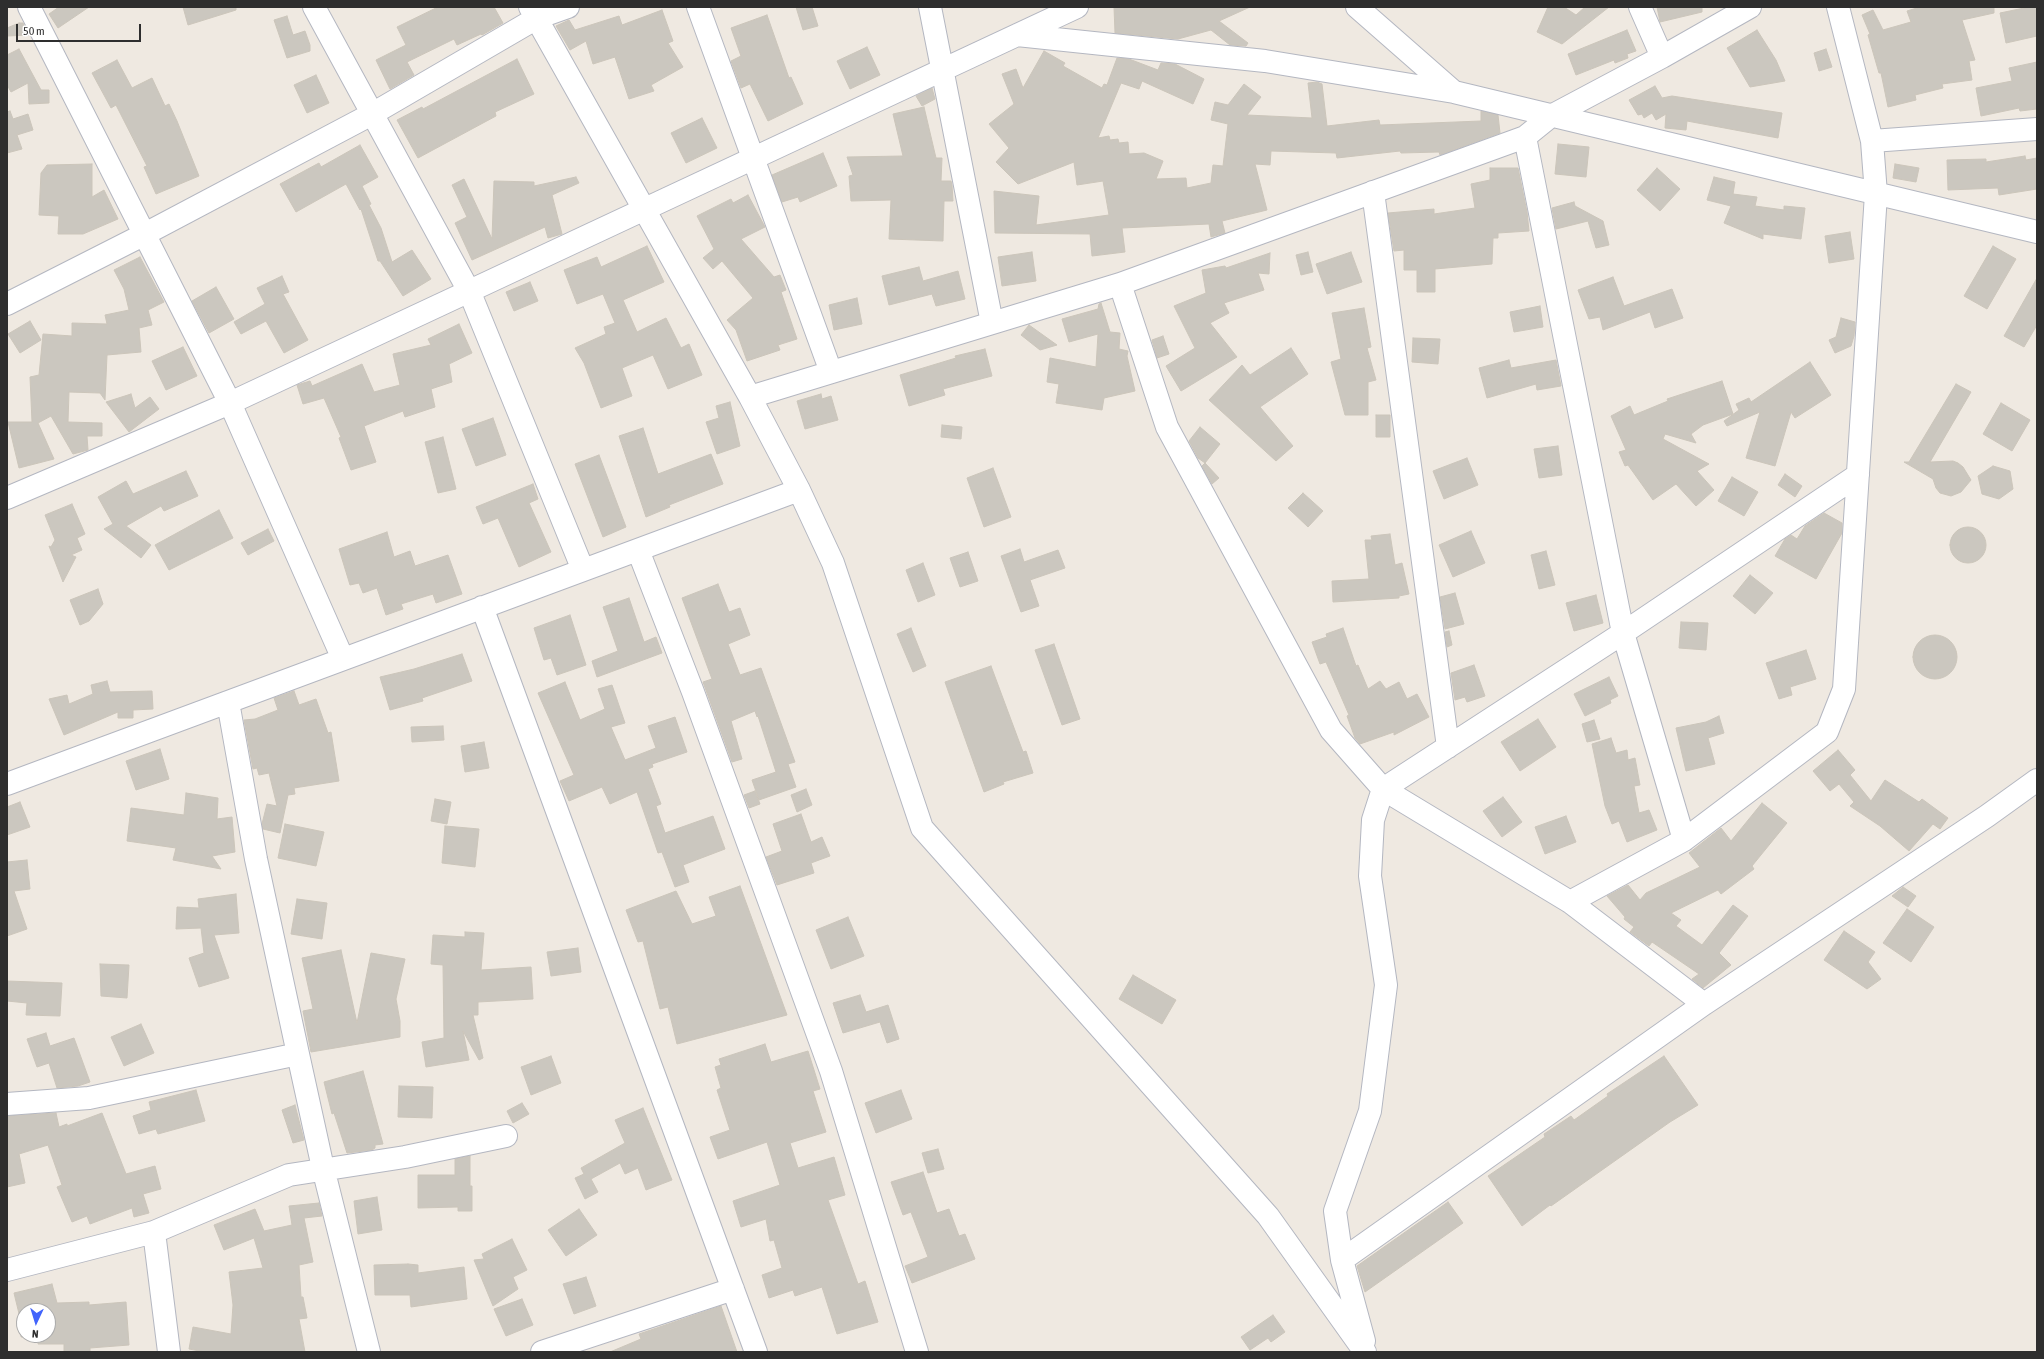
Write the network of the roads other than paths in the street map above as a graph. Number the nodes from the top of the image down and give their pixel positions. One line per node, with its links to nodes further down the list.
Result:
1 (29, 7): 26 (street)
2 (314, 7): 16 (street)
3 (568, 7): 11 (street)
4 (698, 7): 21 (street)
5 (930, 7): 14 (street)
6 (1077, 7): 12 (street)
7 (1357, 7): 15 (street)
8 (1640, 7): 13 (street)
9 (1750, 7): 13 (street)
10 (1838, 7): 20 (street)
11 (534, 12): 16 (street); 24 (street)
12 (1016, 35): 14 (street); 15 (street)
13 (1662, 57): 17 (street)
14 (942, 70): 21 (street); 30 (street)
15 (1454, 92): 17 (street)
16 (372, 114): 26 (street); 28 (street)
17 (1552, 116): 19 (street); 23 (street)
18 (2037, 129): 20 (street)
19 (1525, 137): 22 (street); 40 (street)
20 (1872, 141): 23 (street)
21 (753, 159): 24 (street); 31 (street)
22 (1373, 192): 27 (street); 43 (street)
23 (1876, 194): 25 (street); 34 (street)
24 (645, 210): 28 (street); 32 (street)
25 (2037, 232)
26 (144, 234): 29 (street); 33 (street)
27 (1120, 284): 30 (street); 46 (street)
28 (470, 292): 33 (street); 38 (street)
29 (7, 304)
30 (992, 323): 31 (street)
31 (832, 372): 32 (street)
32 (750, 397): 35 (street)
33 (230, 403): 36 (street); 41 (street)
34 (1858, 475): 40 (street); 47 (street)
35 (799, 490): 37 (street); 63 (street)
36 (7, 498)
37 (638, 550): 38 (street); 62 (street)
38 (583, 570): 39 (street)
39 (482, 607): 41 (street); 57 (street)
40 (1622, 633): 43 (street); 47 (street)
41 (343, 659): 42 (street)
42 (228, 702): 45 (street); 50 (street)
43 (1448, 747): 46 (street)
44 (2037, 780): 49 (street)
45 (7, 784)
46 (1383, 789): 48 (street); 55 (street)
47 (1684, 840): 48 (street)
48 (1570, 902): 49 (street)
49 (1704, 1004): 55 (street)
50 (298, 1054): 51 (street); 53 (street)
51 (7, 1104)
52 (506, 1136): 53 (street)
53 (323, 1168): 54 (street); 59 (street)
54 (154, 1232): 56 (street); 58 (street)
55 (1342, 1260): 63 (street)
56 (7, 1270)
57 (732, 1289): 60 (street); 61 (street)
58 (169, 1352)
59 (369, 1352)
60 (542, 1352)
61 (756, 1352)
62 (917, 1352)
63 (1366, 1352)

